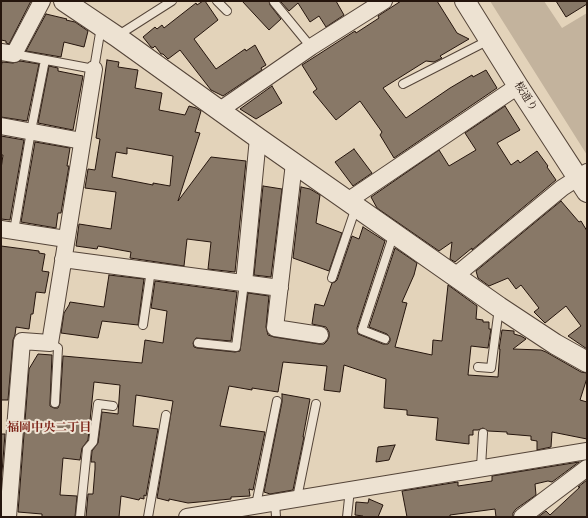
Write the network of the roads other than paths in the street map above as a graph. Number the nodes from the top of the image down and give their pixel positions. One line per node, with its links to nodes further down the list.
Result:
1 (42, 1): 12 (street)
2 (64, 1): 9 (street)
3 (172, 1): 9 (lane)
4 (217, 1): 8 (lane)
5 (384, 1): 11 (street)
6 (465, 1): 10 (street, 桜通り)
7 (274, 2): 11 (lane)
8 (227, 11)
9 (108, 31): 14 (lane); 17 (street)
10 (490, 40): 15 (lane); 16 (street, 桜通り)
11 (311, 47): 17 (street)
12 (7, 53): 13 (lane)
13 (44, 60): 14 (lane); 19 (lane)
14 (94, 69): 21 (street)
15 (403, 84)
16 (518, 86): 23 (street, 桜通り); 24 (street)
17 (220, 110): 20 (street)
18 (1, 126): 19 (street)
19 (31, 131): 21 (street); 25 (lane)
20 (258, 138): 22 (street); 32 (street)
21 (82, 141): 27 (street)
22 (294, 163): 24 (street); 33 (street)
23 (584, 181): 30 (street)
24 (353, 203): 26 (street); 31 (lane)
25 (7, 230): 27 (street)
26 (394, 232): 30 (street); 37 (lane)
27 (66, 239): 28 (street)
28 (63, 258): 29 (street); 38 (street)
29 (151, 270): 32 (street); 35 (lane)
30 (455, 276): 34 (street)
31 (332, 278)
32 (244, 283): 33 (street); 39 (lane)
33 (280, 288): 36 (street)
34 (499, 307): 40 (street); 41 (lane)
35 (143, 325)
36 (320, 335)
37 (385, 339)
38 (50, 343): 43 (lane); 55 (street)
39 (198, 343)
40 (587, 362)
41 (478, 367)
42 (277, 401): 54 (lane)
43 (55, 403)
44 (316, 404): 52 (lane)
45 (113, 406): 56 (lane)
46 (166, 415): 57 (lane)
47 (483, 433): 49 (lane)
48 (587, 450): 49 (street)
49 (481, 467): 51 (street)
50 (587, 468): 60 (street)
51 (350, 489): 52 (street); 59 (lane)
52 (298, 498): 53 (street)
53 (276, 509): 54 (street)
54 (245, 510): 58 (street)
55 (8, 517)
56 (80, 517)
57 (148, 517)
58 (187, 517)
59 (347, 517)
60 (522, 517)

